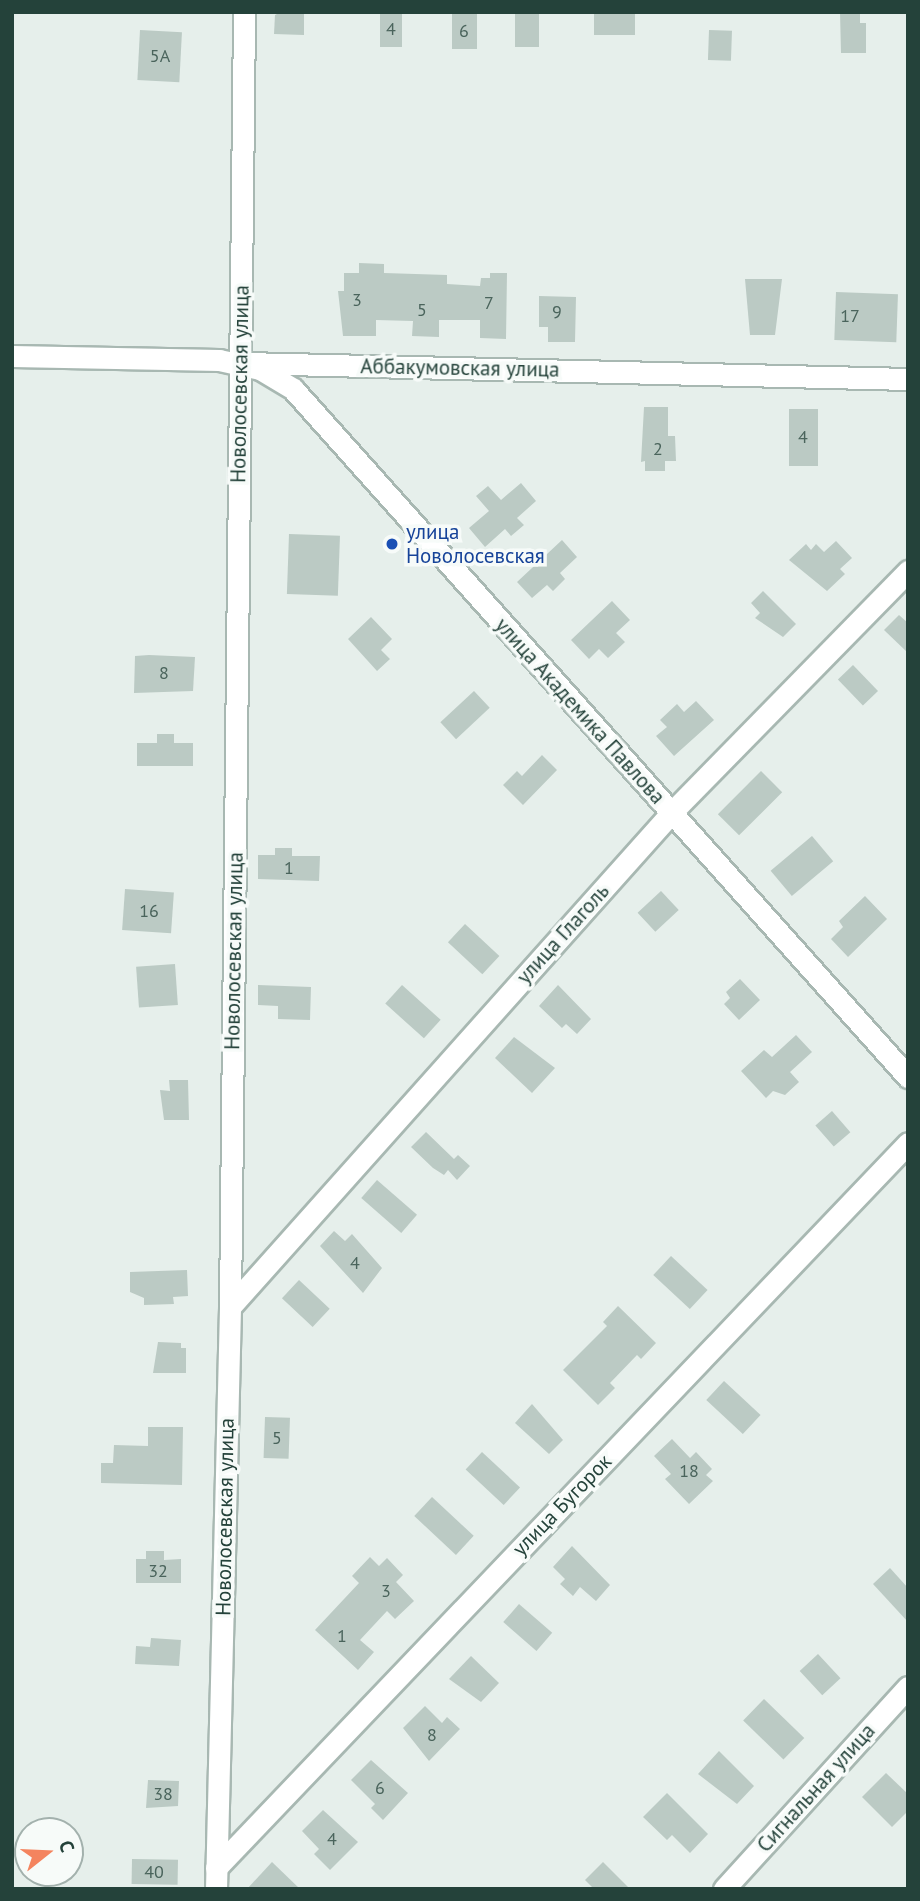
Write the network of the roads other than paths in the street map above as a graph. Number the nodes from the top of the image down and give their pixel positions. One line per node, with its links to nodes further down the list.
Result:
1 (244, 12): 3 (street, Новолосевская улица)
2 (12, 356): 3 (street, Аббакумовская улица)
3 (240, 363): 4 (street, Аббакумовская улица); 6 (street, улица Академика Павлова); 9 (street, Новолосевская улица)
4 (908, 379)
5 (908, 572): 6 (street, улица Глаголь)
6 (671, 813): 7 (street, улица Академика Павлова); 9 (street, улица Глаголь)
7 (908, 1077)
8 (908, 1143): 11 (street, улица Бугорок)
9 (230, 1307): 11 (street, Новолосевская улица)
10 (908, 1687): 12 (street, Сигнальная улица)
11 (216, 1878)
12 (724, 1889)

